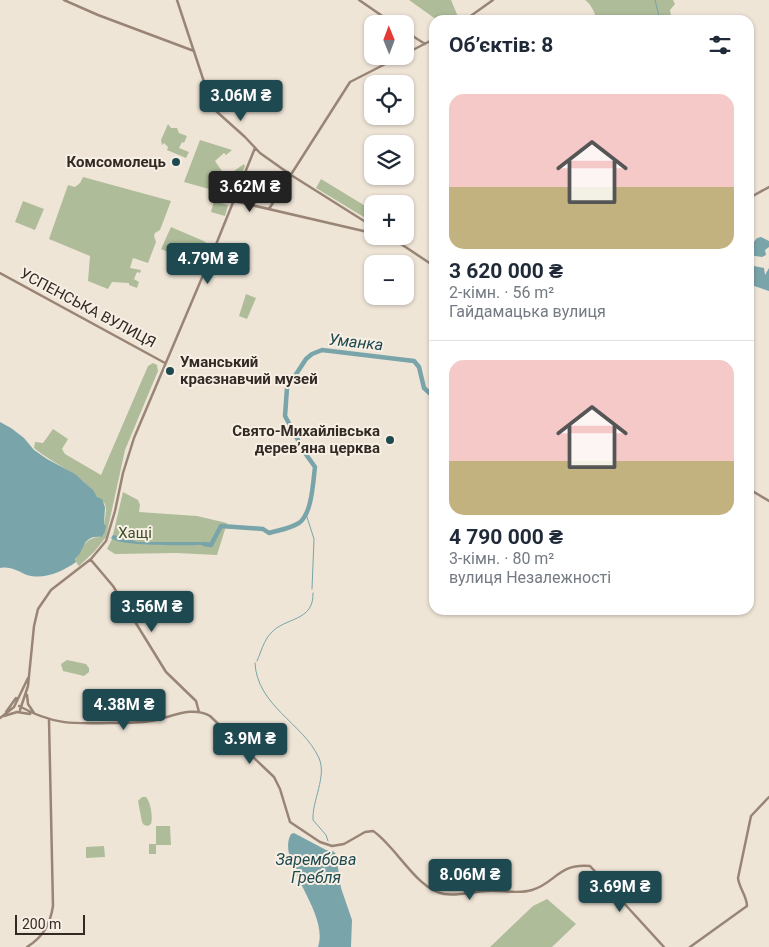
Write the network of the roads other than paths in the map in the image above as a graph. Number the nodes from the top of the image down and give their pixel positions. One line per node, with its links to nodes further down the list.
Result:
1 (64, 0): 11 (main road)
2 (177, 0): 11 (main road)
3 (359, 0): 5 (main road)
4 (493, 0): 6 (main road)
5 (381, 15)
6 (472, 15)
7 (414, 37): 9 (main road)
8 (429, 42): 9 (main road)
9 (425, 44): 10 (main road)
10 (414, 50)
11 (194, 51): 13 (main road)
12 (383, 65): 14 (main road)
13 (255, 148): 14 (main road); 17 (main road)
14 (290, 175): 18 (main road); 19 (main road)
15 (769, 187): 16 (main road)
16 (754, 195)
17 (234, 201): 18 (main road); 24 (main road)
18 (269, 209): 20 (main road)
19 (364, 221)
20 (364, 231)
21 (401, 245): 22 (main road)
22 (429, 263)
23 (0, 273): 24 (main road, УСПЕНСЬКА ВУЛИЦЯ)
24 (165, 362): 27 (main road)
25 (754, 492): 26 (main road)
26 (769, 500)
27 (91, 559): 28 (main road); 34 (main road)
28 (29, 677): 29 (main road); 30 (main road)
29 (21, 691): 31 (main road); 36 (main road)
30 (27, 691): 32 (main road); 35 (main road)
31 (14, 707): 32 (main road); 33 (main road); 36 (main road)
32 (20, 708): 33 (main road); 35 (main road)
33 (17, 712): 35 (main road); 36 (main road)
34 (198, 712): 37 (main road); 40 (main road)
35 (37, 716): 37 (main road)
36 (1, 718)
37 (49, 720): 39 (main road)
38 (769, 797): 41 (main road)
39 (27, 947)
40 (664, 947)
41 (691, 947)

